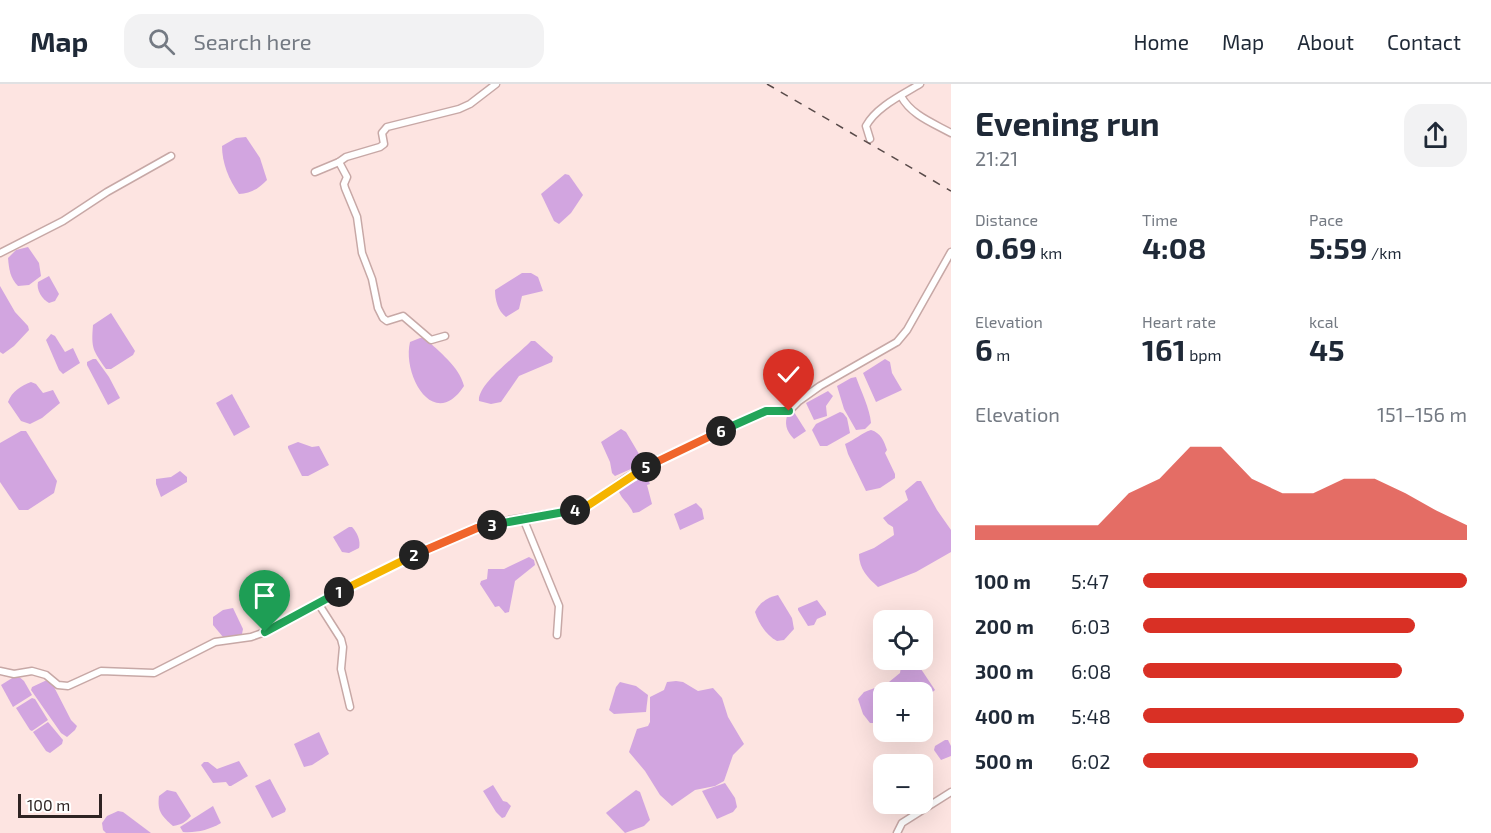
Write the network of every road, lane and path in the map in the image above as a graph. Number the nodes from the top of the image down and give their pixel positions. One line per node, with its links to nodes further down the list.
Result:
1 (496, 84): 7 (street)
2 (920, 84): 3 (street)
3 (901, 96): 4 (street); 5 (street)
4 (951, 133)
5 (870, 140)
6 (171, 156): 10 (street)
7 (339, 162): 8 (street); 11 (street)
8 (315, 172)
9 (951, 252): 12 (street)
10 (0, 253)
11 (445, 336)
12 (523, 518): 13 (street); 14 (street)
13 (318, 603): 15 (street); 16 (street)
14 (557, 635)
15 (0, 671)
16 (351, 707)
17 (951, 792): 18 (street)
18 (897, 833)

